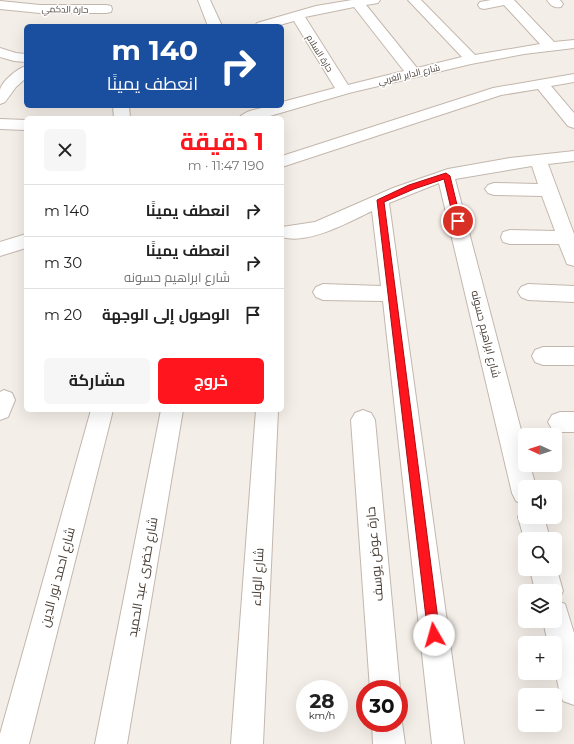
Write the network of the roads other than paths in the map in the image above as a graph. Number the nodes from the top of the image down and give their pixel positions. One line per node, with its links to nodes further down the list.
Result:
1 (204, 0): 13 (street)
2 (374, 0): 6 (street)
3 (414, 0): 19 (street)
4 (507, 1): 8 (street); 16 (street)
5 (333, 3): 6 (street); 11 (street)
6 (357, 3): 21 (street)
7 (0, 5): 9 (street, حارة الدكمي)
8 (484, 5)
9 (16, 8): 10 (street, حارة الدكمي); 12 (street)
10 (106, 10)
11 (297, 15): 14 (street); 24 (street, حارة السلام)
12 (3, 19)
13 (214, 24)
14 (268, 24)
15 (574, 44): 16 (street, شارع الداير الغربي)
16 (550, 46): 19 (street, شارع الداير الغربي)
17 (0, 52): 18 (street)
18 (24, 58)
19 (472, 60): 21 (street, شارع الداير الغربي)
20 (24, 72): 25 (street)
21 (413, 72): 24 (street, شارع الداير الغربي)
22 (574, 78): 23 (street)
23 (541, 83): 29 (street); 34 (street)
24 (344, 90): 26 (street, شارع الداير الغربي)
25 (0, 99)
26 (284, 104)
27 (264, 109): 28 (street, شارع الداير الغربي)
28 (251, 116)
29 (574, 123)
30 (0, 124): 31 (street)
31 (24, 125)
32 (574, 156): 33 (street)
33 (538, 160): 35 (street); 37 (street)
34 (284, 161)
35 (446, 176): 38 (street); 53 (street, شارع ابراهيم حسونه)
36 (494, 188): 37 (street)
37 (549, 190): 41 (street)
38 (380, 200): 39 (street); 45 (street)
39 (284, 229)
40 (510, 237): 41 (street)
41 (566, 238): 42 (street)
42 (574, 259)
43 (323, 292): 45 (street)
44 (528, 292): 46 (street)
45 (392, 294): 62 (street)
46 (574, 294)
47 (543, 356): 48 (street)
48 (574, 356)
49 (101, 412): 58 (street, شارع احمد نور الدين)
50 (172, 412): 59 (street, شارع خضرى عبد الحميد)
51 (267, 412): 60 (street, شارع الولاء)
52 (363, 420): 55 (street, حارة عوض يوسف)
53 (522, 480)
54 (558, 628): 56 (street)
55 (384, 680)
56 (574, 690)
57 (388, 732): 61 (street)
58 (13, 744)
59 (111, 744)
60 (247, 744)
61 (389, 744)
62 (448, 744)

